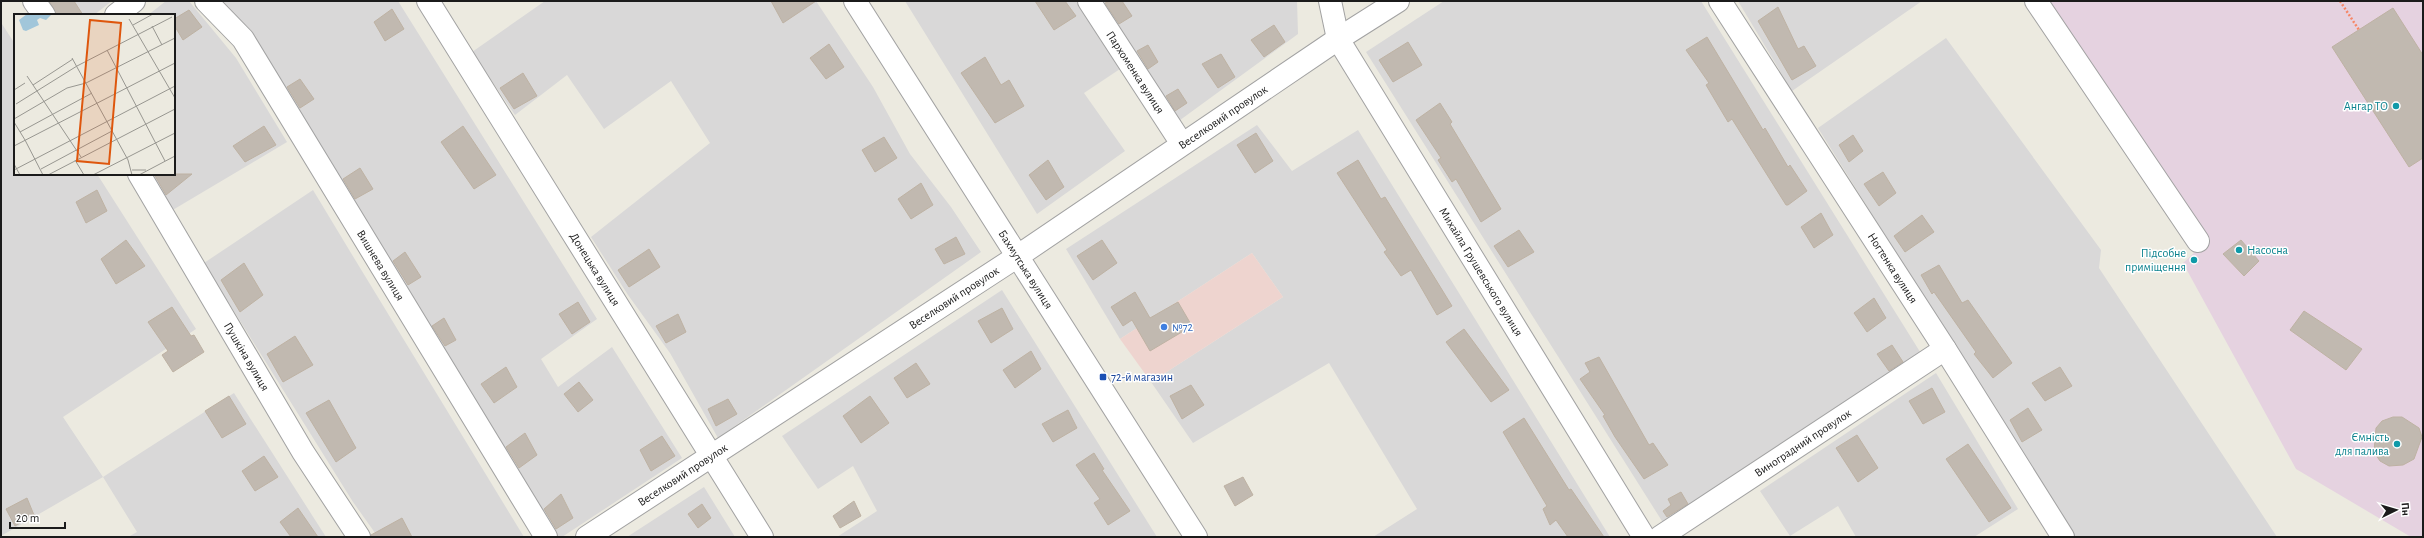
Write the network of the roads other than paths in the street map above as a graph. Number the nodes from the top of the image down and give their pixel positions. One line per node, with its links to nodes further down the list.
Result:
1 (34, 1): 11 (street)
2 (134, 1): 12 (street)
3 (206, 1): 21 (street, Вишнева вулиця)
4 (428, 1): 19 (street, Донецька вулиця)
5 (855, 1): 17 (street, Бахмутська вулиця)
6 (1089, 1): 14 (street, Пархоменка вулиця)
7 (1330, 1): 13 (street, Михайла Грушевського вулиця)
8 (1398, 1): 13 (street, Веселковий провулок)
9 (1720, 1): 18 (street, Ногтенка вулиця)
10 (2036, 1): 16 (street)
11 (43, 14)
12 (117, 14)
13 (1338, 39): 14 (street, Веселковий провулок); 25 (street, Михайла Грушевського вулиця)
14 (1182, 144): 17 (street, Веселковий провулок)
15 (141, 175): 20 (street, Пушкіна вулиця)
16 (2198, 241)
17 (1018, 256): 19 (street, Веселковий провулок); 24 (street, Бахмутська вулиця)
18 (1945, 349): 26 (street, Виноградний провулок); 27 (street, Ногтенка вулиця)
19 (710, 456): 22 (street, Веселковий провулок); 23 (street, Донецька вулиця)
20 (359, 537)
21 (546, 537)
22 (587, 537)
23 (762, 537)
24 (1196, 537)
25 (1644, 537)
26 (1660, 537)
27 (2063, 537)

